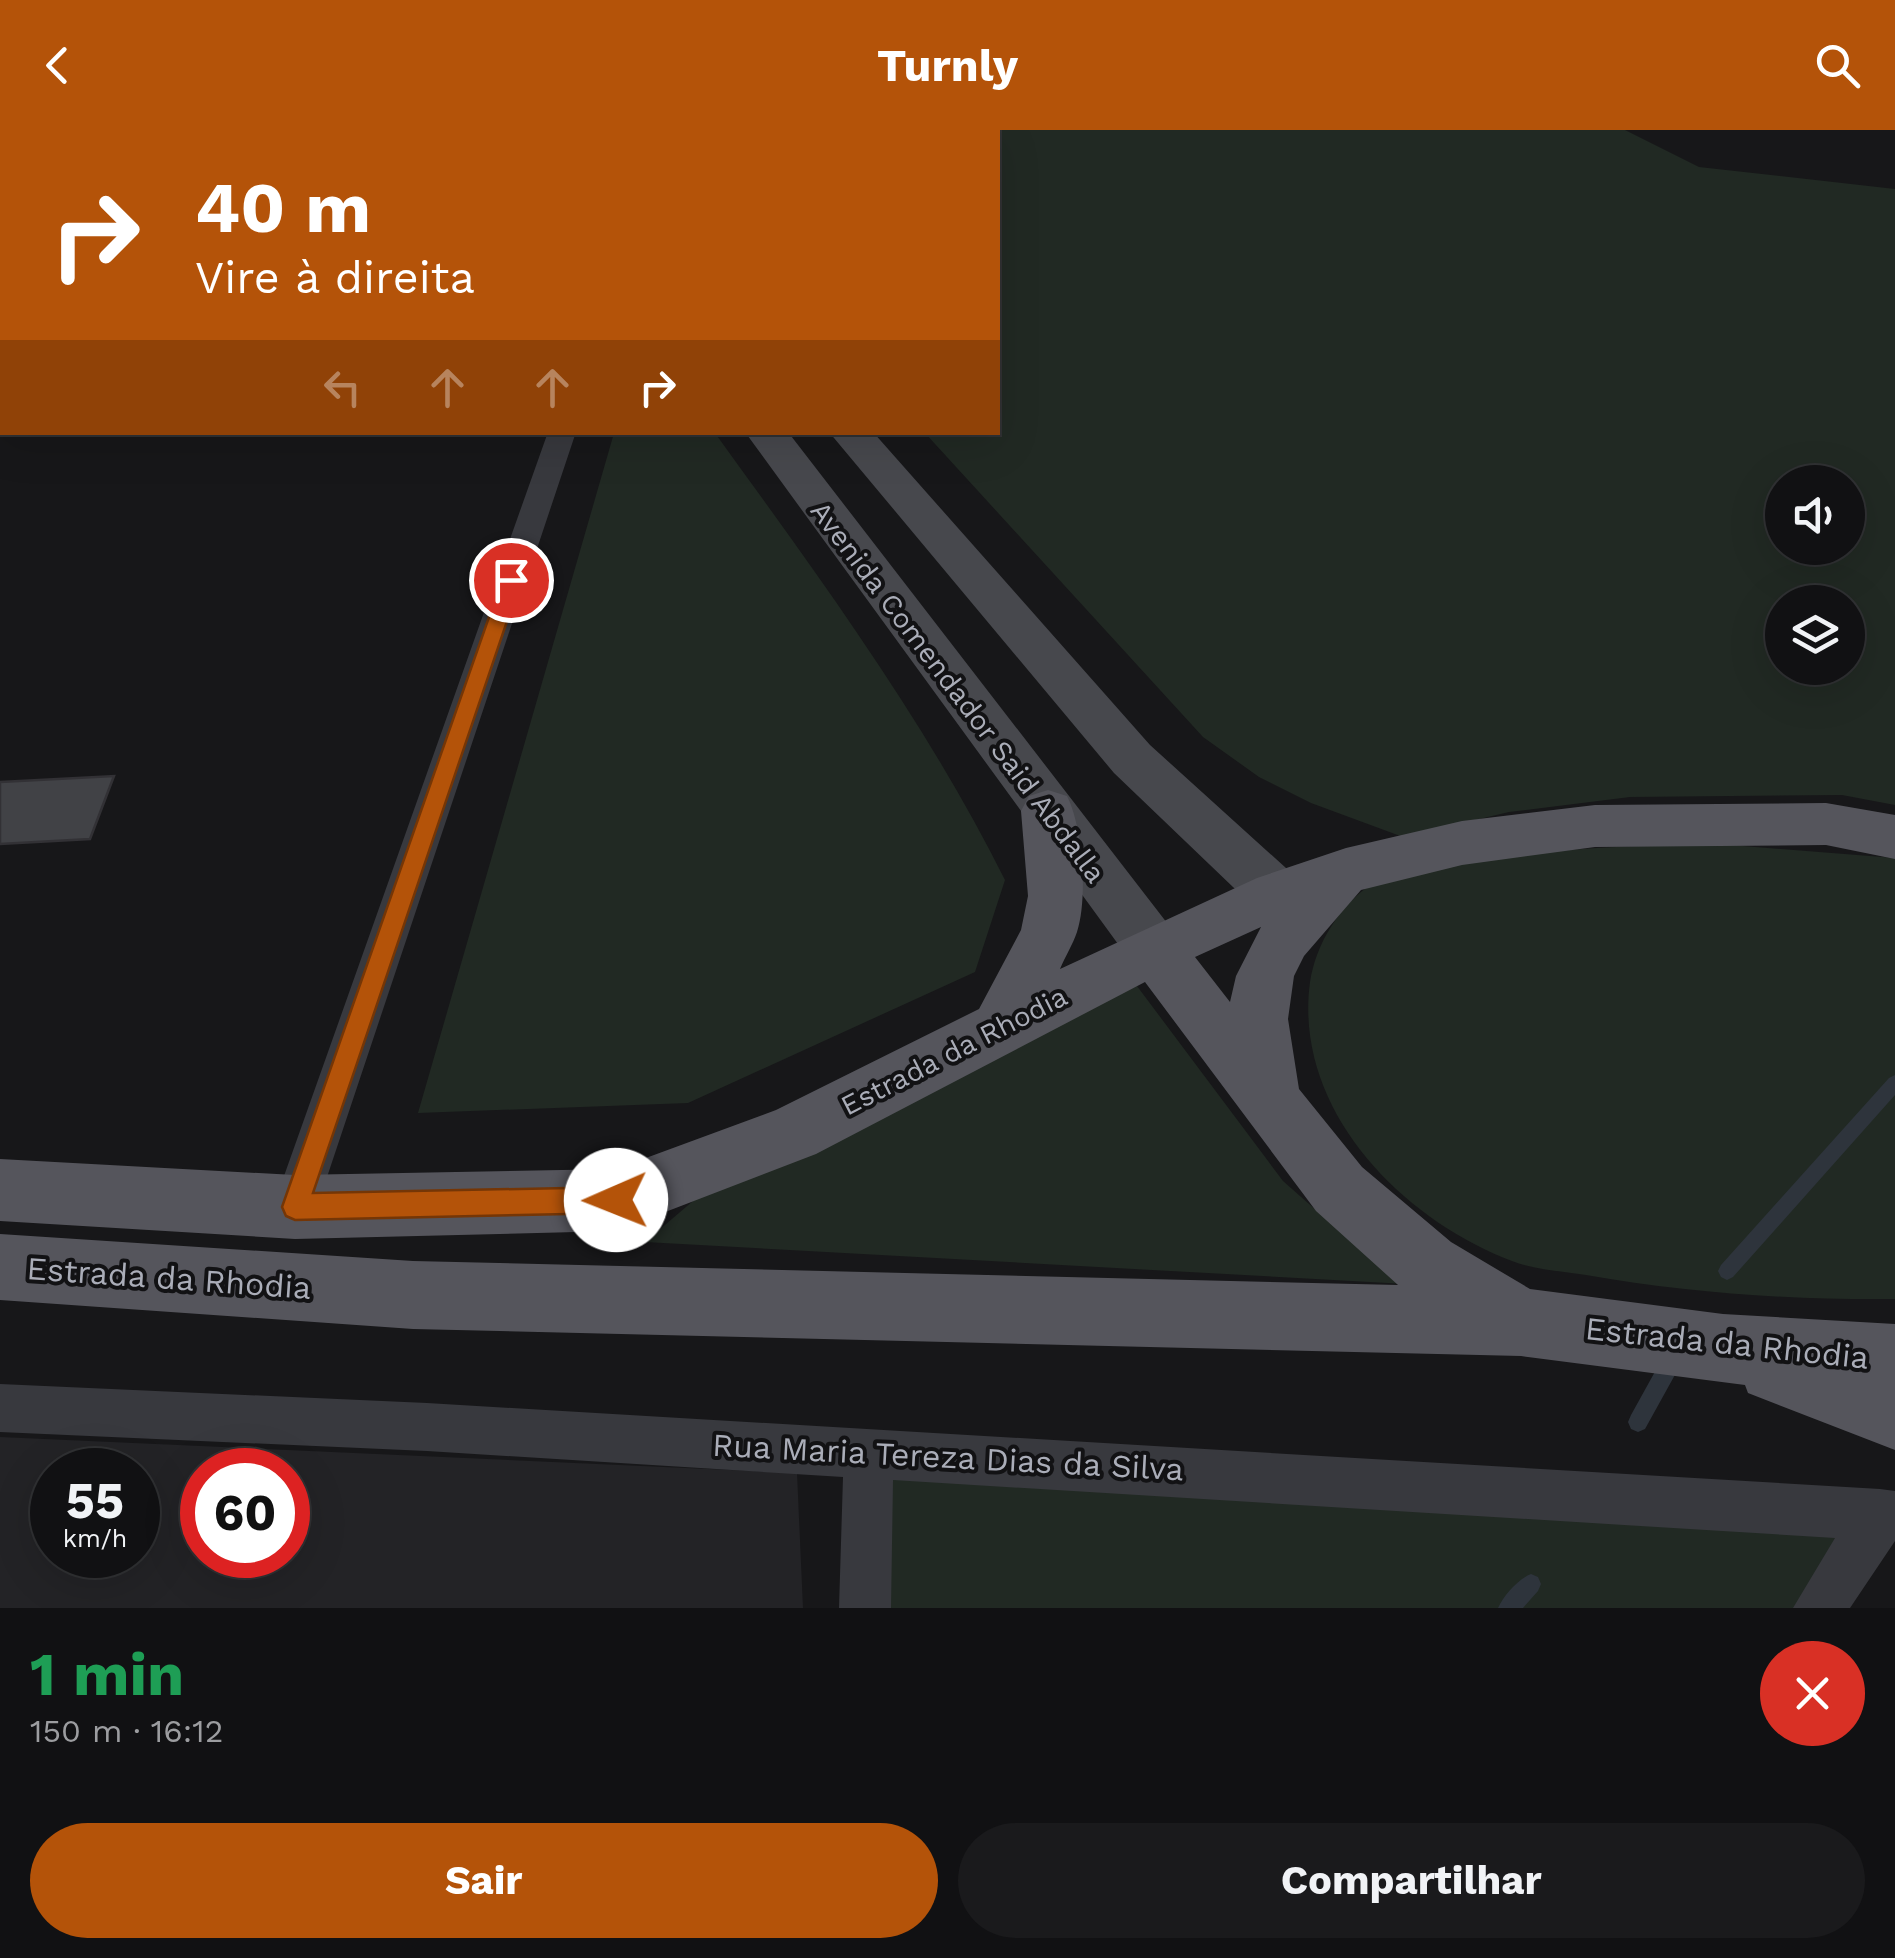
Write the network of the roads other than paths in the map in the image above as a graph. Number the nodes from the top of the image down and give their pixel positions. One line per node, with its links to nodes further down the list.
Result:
1 (561, 435): 12 (street)
2 (768, 435): 4 (street, Avenida Comendador Said Abdalla)
3 (853, 435): 7 (street)
4 (1048, 811): 8 (street, Avenida Comendador Said Abdalla); 9 (main road)
5 (1895, 837): 6 (main road, Estrada da Rhodia)
6 (1346, 870): 7 (main road, Estrada da Rhodia); 10 (main road)
7 (1277, 894): 8 (main road, Estrada da Rhodia)
8 (1154, 949): 9 (main road, Estrada da Rhodia); 10 (main road)
9 (1001, 1026): 12 (main road, Estrada da Rhodia)
10 (1271, 1106): 14 (main road)
11 (0, 1190): 12 (main road, Estrada da Rhodia)
12 (295, 1207)
13 (0, 1267): 14 (main road, Estrada da Rhodia)
14 (1522, 1322): 15 (main road, Estrada da Rhodia)
15 (1723, 1349): 16 (main road, Estrada da Rhodia); 18 (main road)
16 (1895, 1359)
17 (0, 1408): 19 (street, Rua Maria Tereza Dias da Silva)
18 (1895, 1414)
19 (869, 1452): 20 (street, Rua Maria Tereza Dias da Silva); 21 (street)
20 (1890, 1522): 22 (street)
21 (865, 1608)
22 (1819, 1608)

